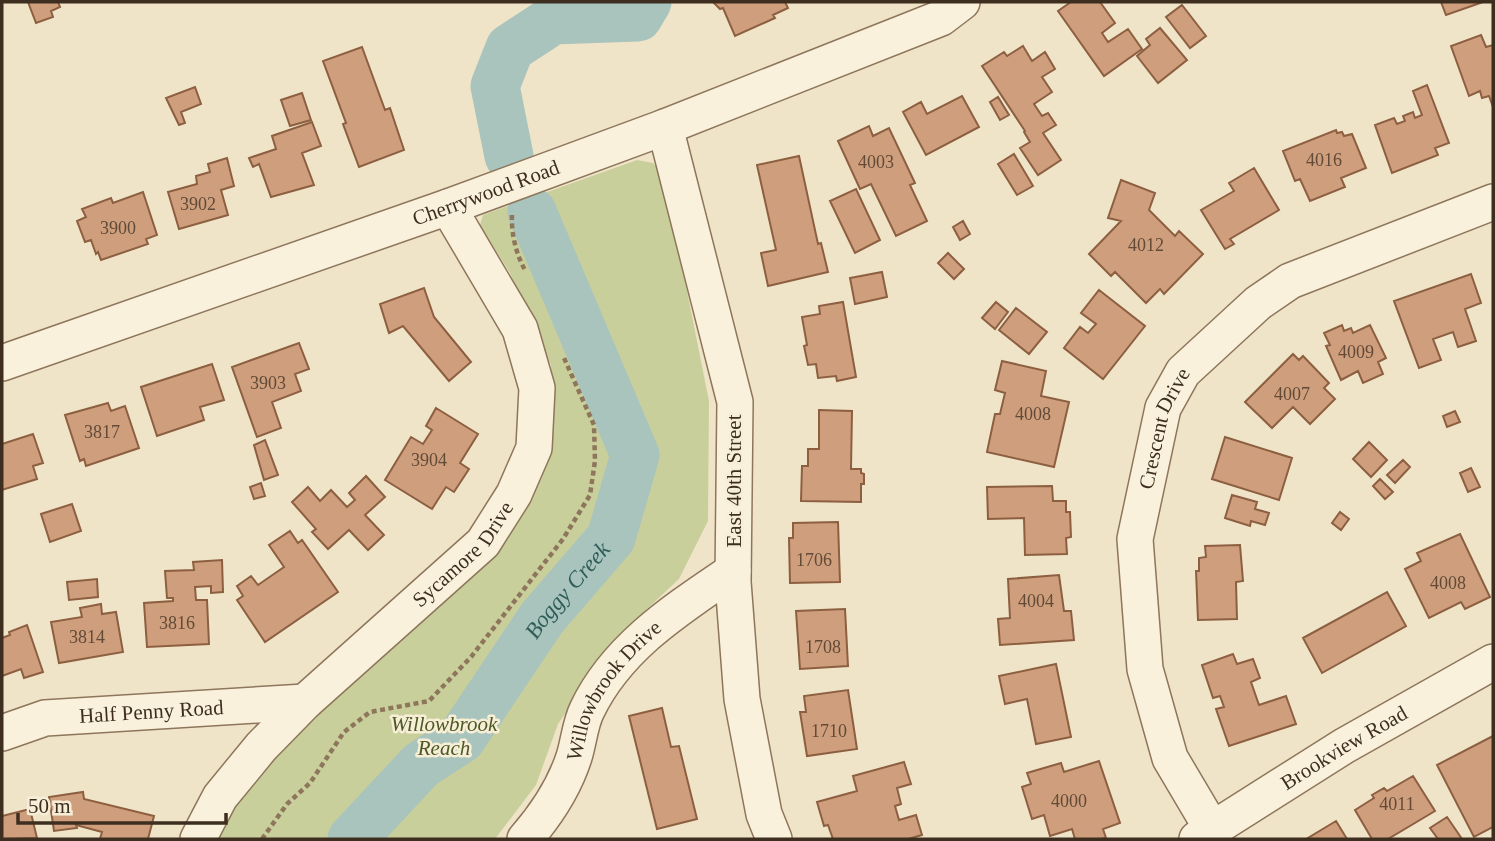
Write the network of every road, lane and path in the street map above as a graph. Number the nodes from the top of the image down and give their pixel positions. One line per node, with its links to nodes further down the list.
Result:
1 (962, 2): 2 (street, Cherrywood Road)
2 (665, 127): 4 (street, Cherrywood Road); 6 (street, East 40th Street)
3 (1493, 202): 10 (street, Crescent Drive)
4 (448, 207): 5 (street, Cherrywood Road); 8 (street, Sycamore Drive)
5 (2, 363)
6 (733, 571): 12 (street, Willowbrook Drive); 13 (street, East 40th Street)
7 (1493, 662): 10 (street, Brookview Road)
8 (305, 702): 9 (street, Half Penny Road); 11 (street, Sycamore Drive)
9 (2, 733)
10 (1205, 834)
11 (198, 839)
12 (524, 839)
13 (774, 839)

